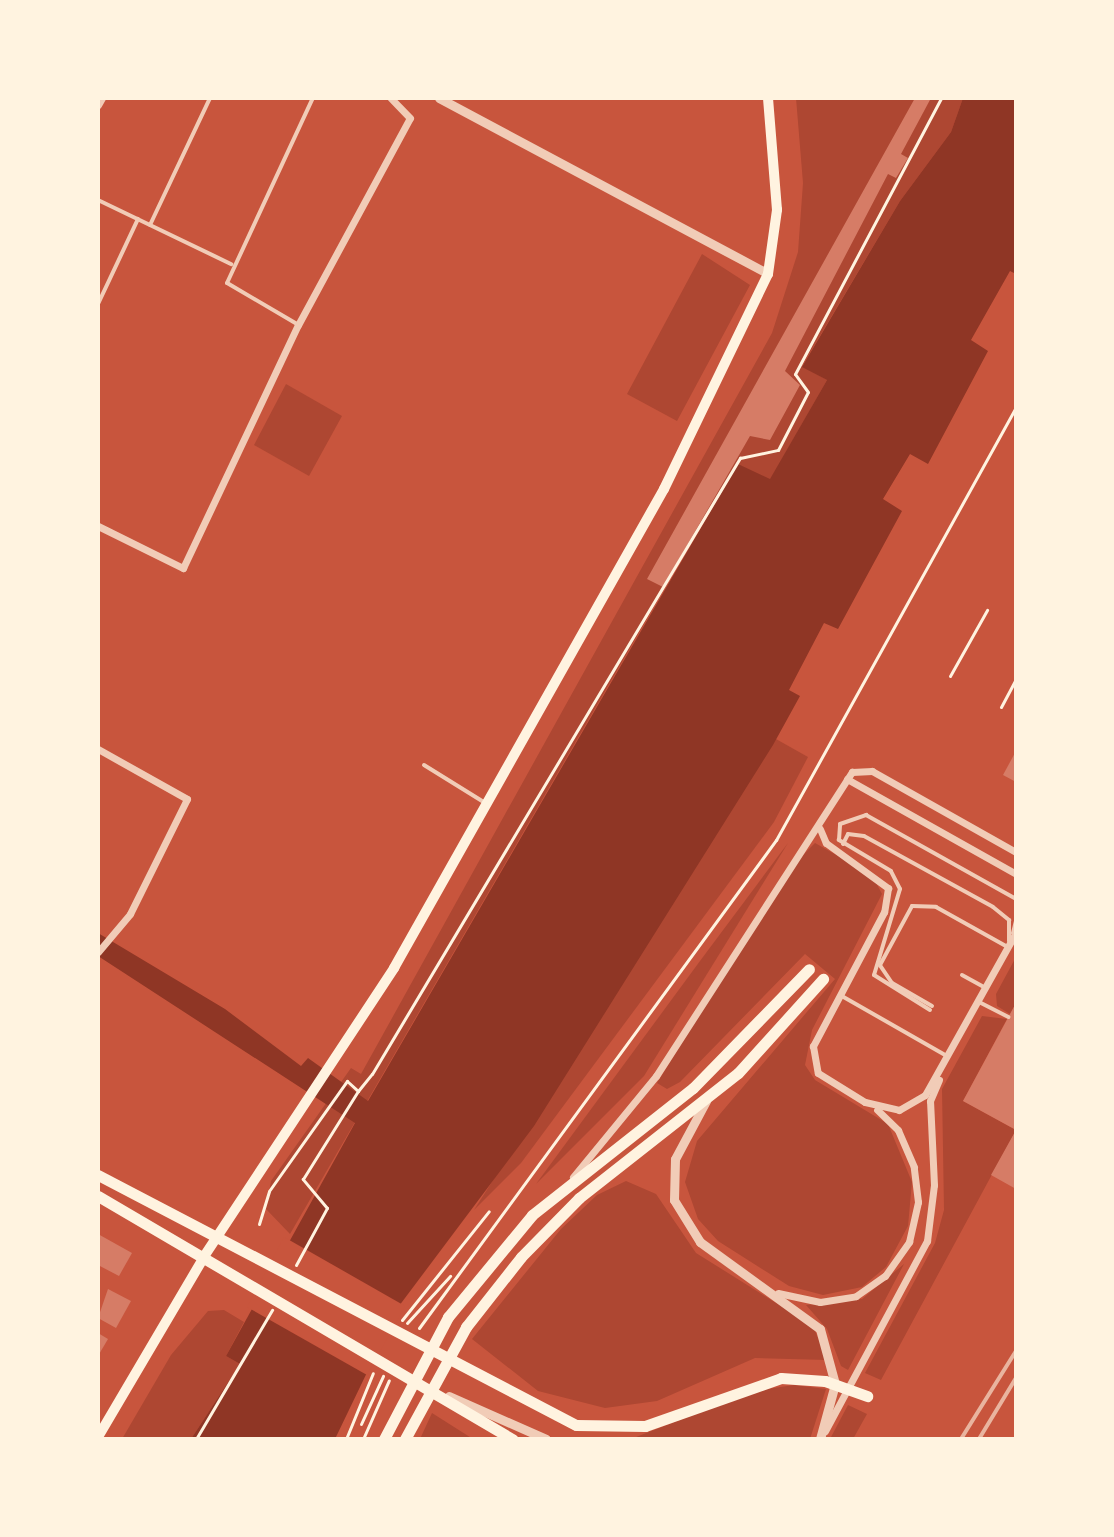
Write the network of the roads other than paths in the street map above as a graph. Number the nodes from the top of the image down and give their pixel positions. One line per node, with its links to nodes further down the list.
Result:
1 (102, 98): 7 (street)
2 (210, 98): 10 (lane)
3 (313, 98): 11 (lane)
4 (391, 98): 14 (street)
5 (439, 98): 12 (street)
6 (768, 98): 12 (main road)
7 (98, 105)
8 (98, 200): 9 (lane)
9 (138, 219): 10 (lane); 13 (lane)
10 (150, 225): 11 (lane)
11 (231, 264): 14 (lane)
12 (768, 274): 19 (main road)
13 (98, 304)
14 (298, 325): 15 (street)
15 (98, 526)
16 (98, 749): 30 (street)
17 (424, 765): 19 (lane)
18 (847, 779): 20 (street); 24 (street); 25 (street)
19 (487, 804): 44 (main road)
20 (820, 829): 23 (street); 42 (street)
21 (838, 830): 22 (lane); 23 (lane); 26 (lane)
22 (843, 844): 29 (lane); 29 (lane)
23 (829, 846): 35 (street)
24 (1016, 852)
25 (1016, 874)
26 (1016, 899)
27 (1016, 921): 29 (lane)
28 (1015, 936): 29 (street)
29 (1008, 947): 34 (street)
30 (98, 952)
31 (809, 969): 42 (main road)
32 (962, 975): 34 (lane)
33 (823, 979): 39 (main road)
34 (986, 988): 36 (street)
35 (840, 995): 38 (lane); 40 (street)
36 (979, 1002): 37 (lane); 38 (street)
37 (1008, 1017)
38 (947, 1060): 40 (street); 49 (street)
39 (706, 1101): 46 (street); 53 (main road)
40 (865, 1102): 46 (street)
41 (98, 1175): 44 (main road)
42 (571, 1179): 52 (main road)
43 (98, 1196): 45 (main road)
44 (217, 1237): 45 (main road); 48 (main road)
45 (205, 1255): 47 (main road); 51 (main road)
46 (778, 1293): 49 (street)
47 (445, 1394): 54 (main road); 55 (street)
48 (867, 1396)
49 (836, 1405): 50 (street)
50 (822, 1436)
51 (98, 1437)
52 (384, 1439)
53 (405, 1439)
54 (513, 1439)
55 (546, 1439)

